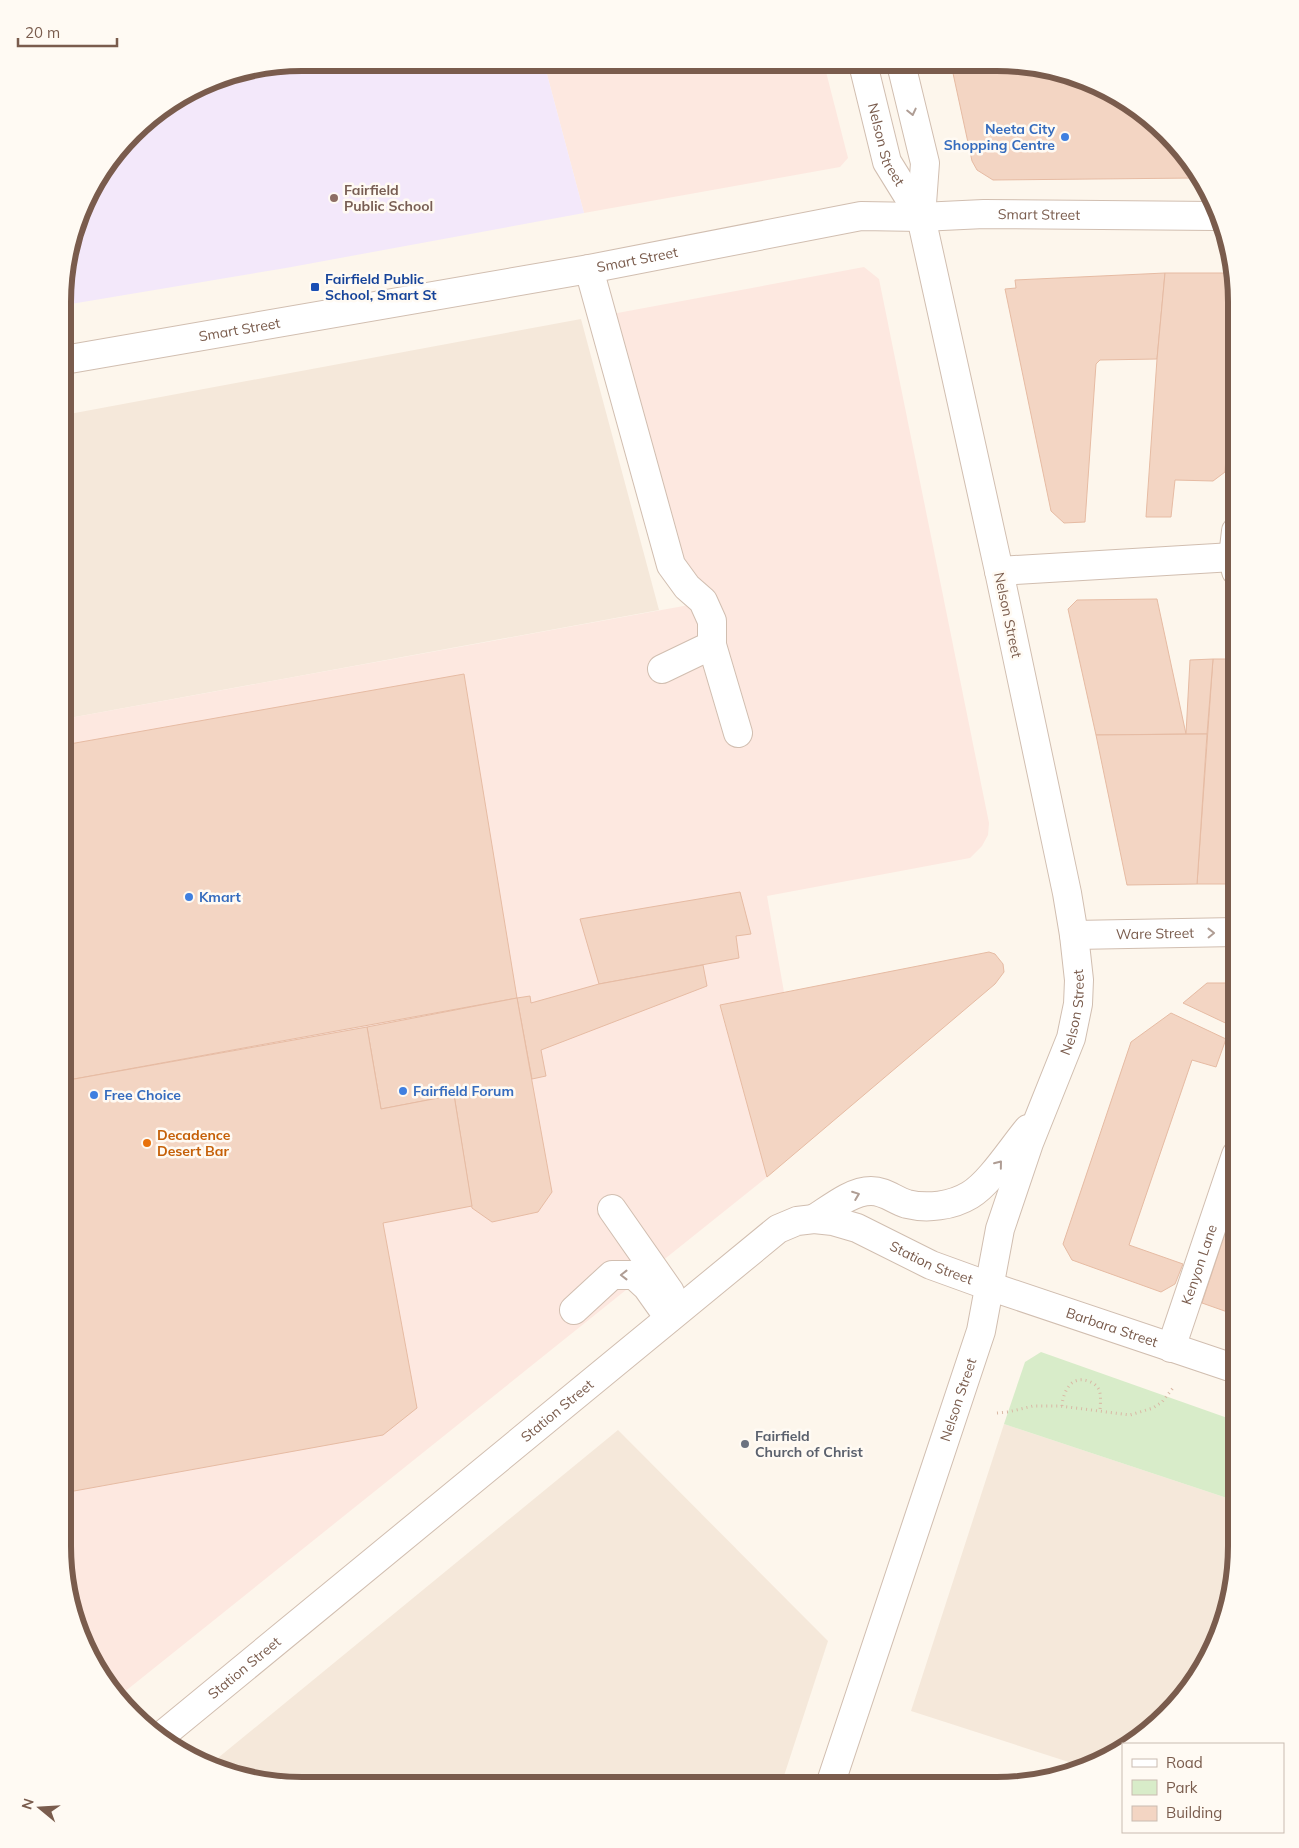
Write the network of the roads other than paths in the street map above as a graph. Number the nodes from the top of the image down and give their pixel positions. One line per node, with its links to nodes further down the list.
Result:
1 (865, 71): 4 (street, Nelson Street)
2 (903, 71): 4 (street, Nelson Street, one-way to 4)
3 (1211, 216): 4 (street, Smart Street)
4 (921, 217): 5 (street, Smart Street); 8 (street, Nelson Street)
5 (589, 269): 6 (street, Smart Street); 9 (street)
6 (71, 359)
7 (1228, 554): 8 (street)
8 (999, 571): 13 (street, Nelson Street)
9 (712, 645): 10 (street); 11 (street)
10 (662, 669)
11 (738, 733)
12 (1228, 932): 13 (street, Ware Street, one-way to 12)
13 (1074, 935): 14 (street, Nelson Street)
14 (1041, 1113): 17 (street, one-way to 14); 18 (street, Nelson Street)
15 (1228, 1179): 21 (street, Kenyon Lane)
16 (615, 1213): 20 (street)
17 (814, 1219): 18 (street, Station Street); 20 (street, Station Street)
18 (989, 1286): 21 (street, Barbara Street); 24 (street, Nelson Street)
19 (574, 1310): 20 (street, one-way to 19)
20 (676, 1313): 23 (street, Station Street)
21 (1171, 1348): 22 (street, Barbara Street)
22 (1228, 1367)
23 (166, 1732)
24 (833, 1777)

